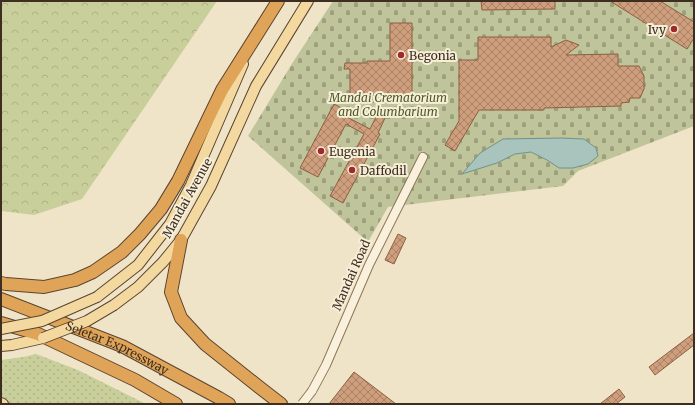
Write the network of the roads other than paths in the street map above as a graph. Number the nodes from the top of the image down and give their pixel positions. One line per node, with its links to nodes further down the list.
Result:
1 (278, 1): 5 (highway); 8 (main road, Mandai Avenue, bridge)
2 (308, 1): 4 (main road, Mandai Avenue)
3 (422, 157): 15 (street, Mandai Road, bridge)
4 (181, 240): 9 (main road, Mandai Avenue, bridge); 14 (highway)
5 (1, 283)
6 (1, 299): 13 (highway, Seletar Expressway)
7 (1, 323): 12 (highway, Seletar Expressway)
8 (1, 329)
9 (12, 345): 10 (main road, Mandai Avenue); 11 (main road)
10 (1, 346)
11 (1, 351)
12 (176, 404)
13 (229, 404)
14 (281, 404)
15 (302, 404)

